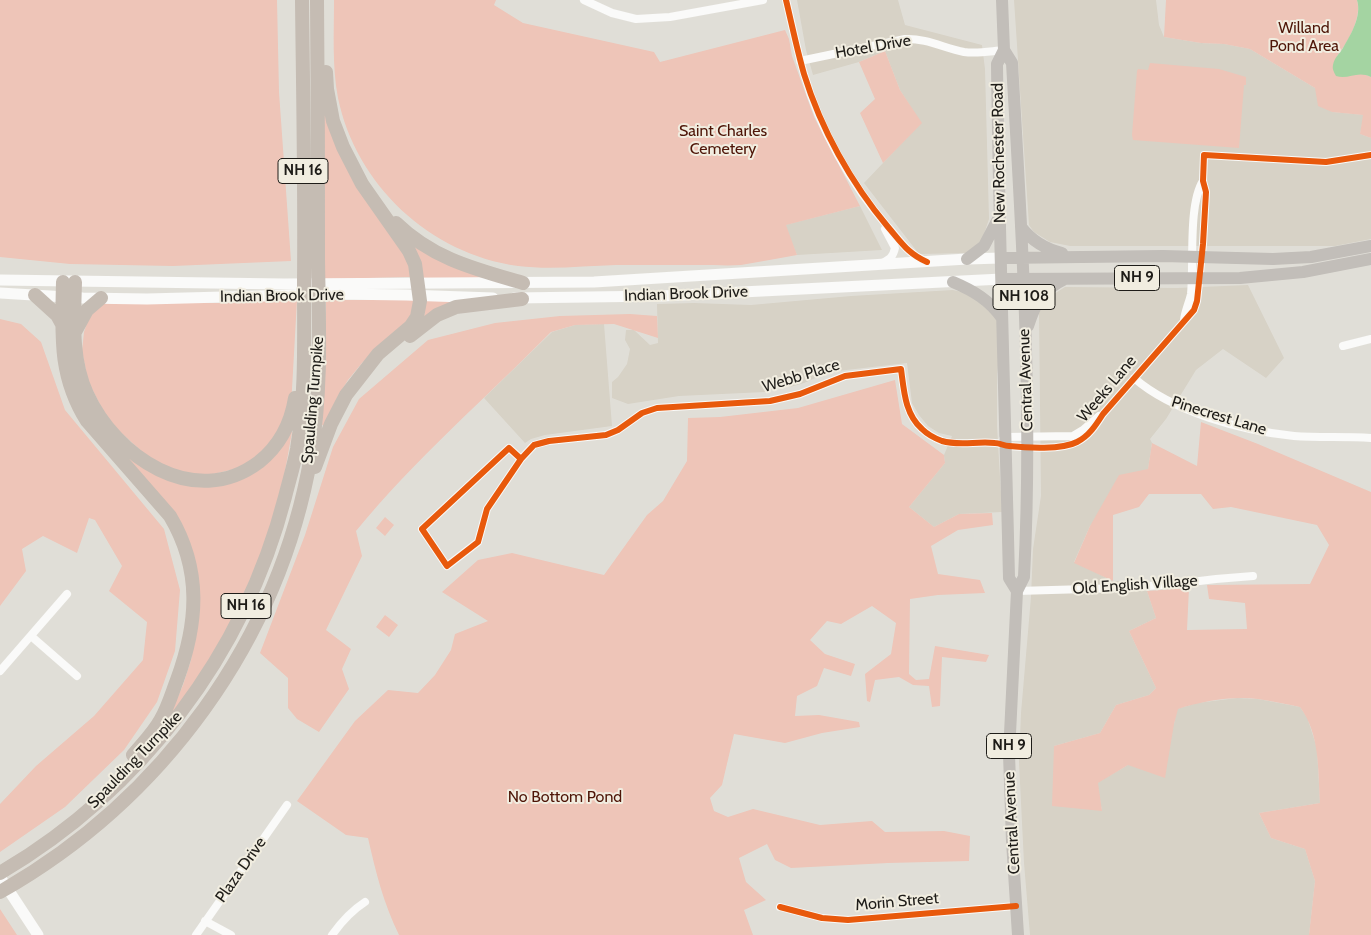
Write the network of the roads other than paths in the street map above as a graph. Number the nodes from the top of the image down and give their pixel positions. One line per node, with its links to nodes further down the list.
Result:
1 (302, 0): 44 (highway, Spaulding Turnpike / NH 16)
2 (317, 0): 8 (highway, Spaulding Turnpike / NH 16)
3 (584, 0): 7 (street)
4 (763, 0): 7 (street)
5 (786, 0): 10 (street)
6 (1002, 0): 9 (main road, New Rochester Road / NH 108)
7 (598, 3)
8 (317, 15): 12 (highway); 52 (highway, Spaulding Turnpike / NH 16)
9 (1004, 50): 10 (street, Hotel Drive); 14 (main road, New Rochester Road / NH 108); 15 (main road, New Rochester Road / NH 108)
10 (800, 62): 13 (street)
11 (1371, 155): 18 (street, Weeks Lane)
12 (380, 209): 32 (highway); 34 (highway)
13 (875, 212): 23 (street); 24 (street)
14 (999, 214): 19 (main road, New Rochester Road / NH 108); 21 (main road)
15 (1021, 227): 17 (main road); 20 (main road, New Rochester Road / NH 108)
16 (1371, 246): 18 (main road, Indian Brook Drive / NH 9)
17 (1077, 256): 18 (main road, Indian Brook Drive / NH 9); 20 (main road, Indian Brook Drive / NH 9)
18 (1197, 257): 28 (street, Weeks Lane)
19 (1001, 258): 20 (main road, Indian Brook Drive / NH 9); 21 (main road, Indian Brook Drive); 25 (main road, Central Avenue / NH 9)
20 (1023, 258): 26 (main road, Central Avenue / NH 108)
21 (967, 259): 23 (main road, Indian Brook Drive)
22 (1371, 259): 28 (main road, Indian Brook Drive / NH 9)
23 (927, 262): 24 (main road, Indian Brook Drive)
24 (879, 264): 32 (main road, Indian Brook Drive)
25 (1002, 279): 26 (main road, Indian Brook Drive); 31 (main road, Indian Brook Drive); 40 (main road, Central Avenue / NH 9)
26 (1023, 279): 27 (main road, Indian Brook Drive / NH 9); 42 (main road, Central Avenue / NH 108)
27 (1066, 279): 28 (main road, Indian Brook Drive / NH 9); 42 (main road, NH 9)
28 (1195, 279): 47 (street, Weeks Lane)
29 (0, 280): 30 (main road, Indian Brook Drive)
30 (69, 282): 33 (main road, Indian Brook Drive); 37 (highway)
31 (953, 282): 39 (main road, Indian Brook Drive); 40 (main road)
32 (523, 283): 34 (main road, Indian Brook Drive)
33 (284, 289): 34 (main road, Indian Brook Drive); 38 (main road, Indian Brook Drive)
34 (419, 290): 39 (main road, Indian Brook Drive); 46 (highway)
35 (0, 292): 36 (main road, Indian Brook Drive)
36 (35, 295): 37 (main road, Indian Brook Drive); 41 (highway)
37 (69, 297): 38 (main road, Indian Brook Drive); 41 (highway)
38 (101, 298): 41 (highway)
39 (522, 299): 46 (highway)
40 (1002, 318): 49 (main road, Central Avenue / NH 9)
41 (69, 330): 44 (highway); 60 (highway)
42 (1026, 336): 50 (main road, Central Avenue / NH 9)
43 (1371, 339): 45 (street)
44 (304, 343): 60 (highway, Spaulding Turnpike / NH 16)
45 (1343, 346)
46 (373, 362): 52 (highway)
47 (1134, 378): 48 (street, Pinecrest Lane); 50 (street, Weeks Lane)
48 (1371, 438)
49 (1003, 442): 50 (street, Weeks Lane); 51 (street, Webb Place); 54 (main road, Central Avenue / NH 9)
50 (1028, 442): 54 (main road, Central Avenue / NH 9)
51 (520, 459): 51 (street, Webb Place)
52 (303, 493): 63 (highway, Spaulding Turnpike / NH 16)
53 (1253, 576): 54 (street, Old English Village)
54 (1017, 591): 65 (main road, Central Avenue / NH 9)
55 (67, 594): 56 (street)
56 (31, 636): 57 (street); 58 (street)
57 (0, 671)
58 (77, 676)
59 (287, 805): 67 (street, Plaza Drive)
60 (79, 817): 61 (highway, Spaulding Turnpike / NH 16)
61 (0, 872)
62 (0, 877): 68 (main road)
63 (0, 892)
64 (365, 902): 71 (street)
65 (1016, 906): 66 (street, Morin Street); 72 (main road, Central Avenue / NH 9)
66 (780, 907)
67 (205, 922): 69 (street, Plaza Drive); 70 (street)
68 (38, 935)
69 (196, 935)
70 (231, 935)
71 (332, 935)
72 (1018, 935)

